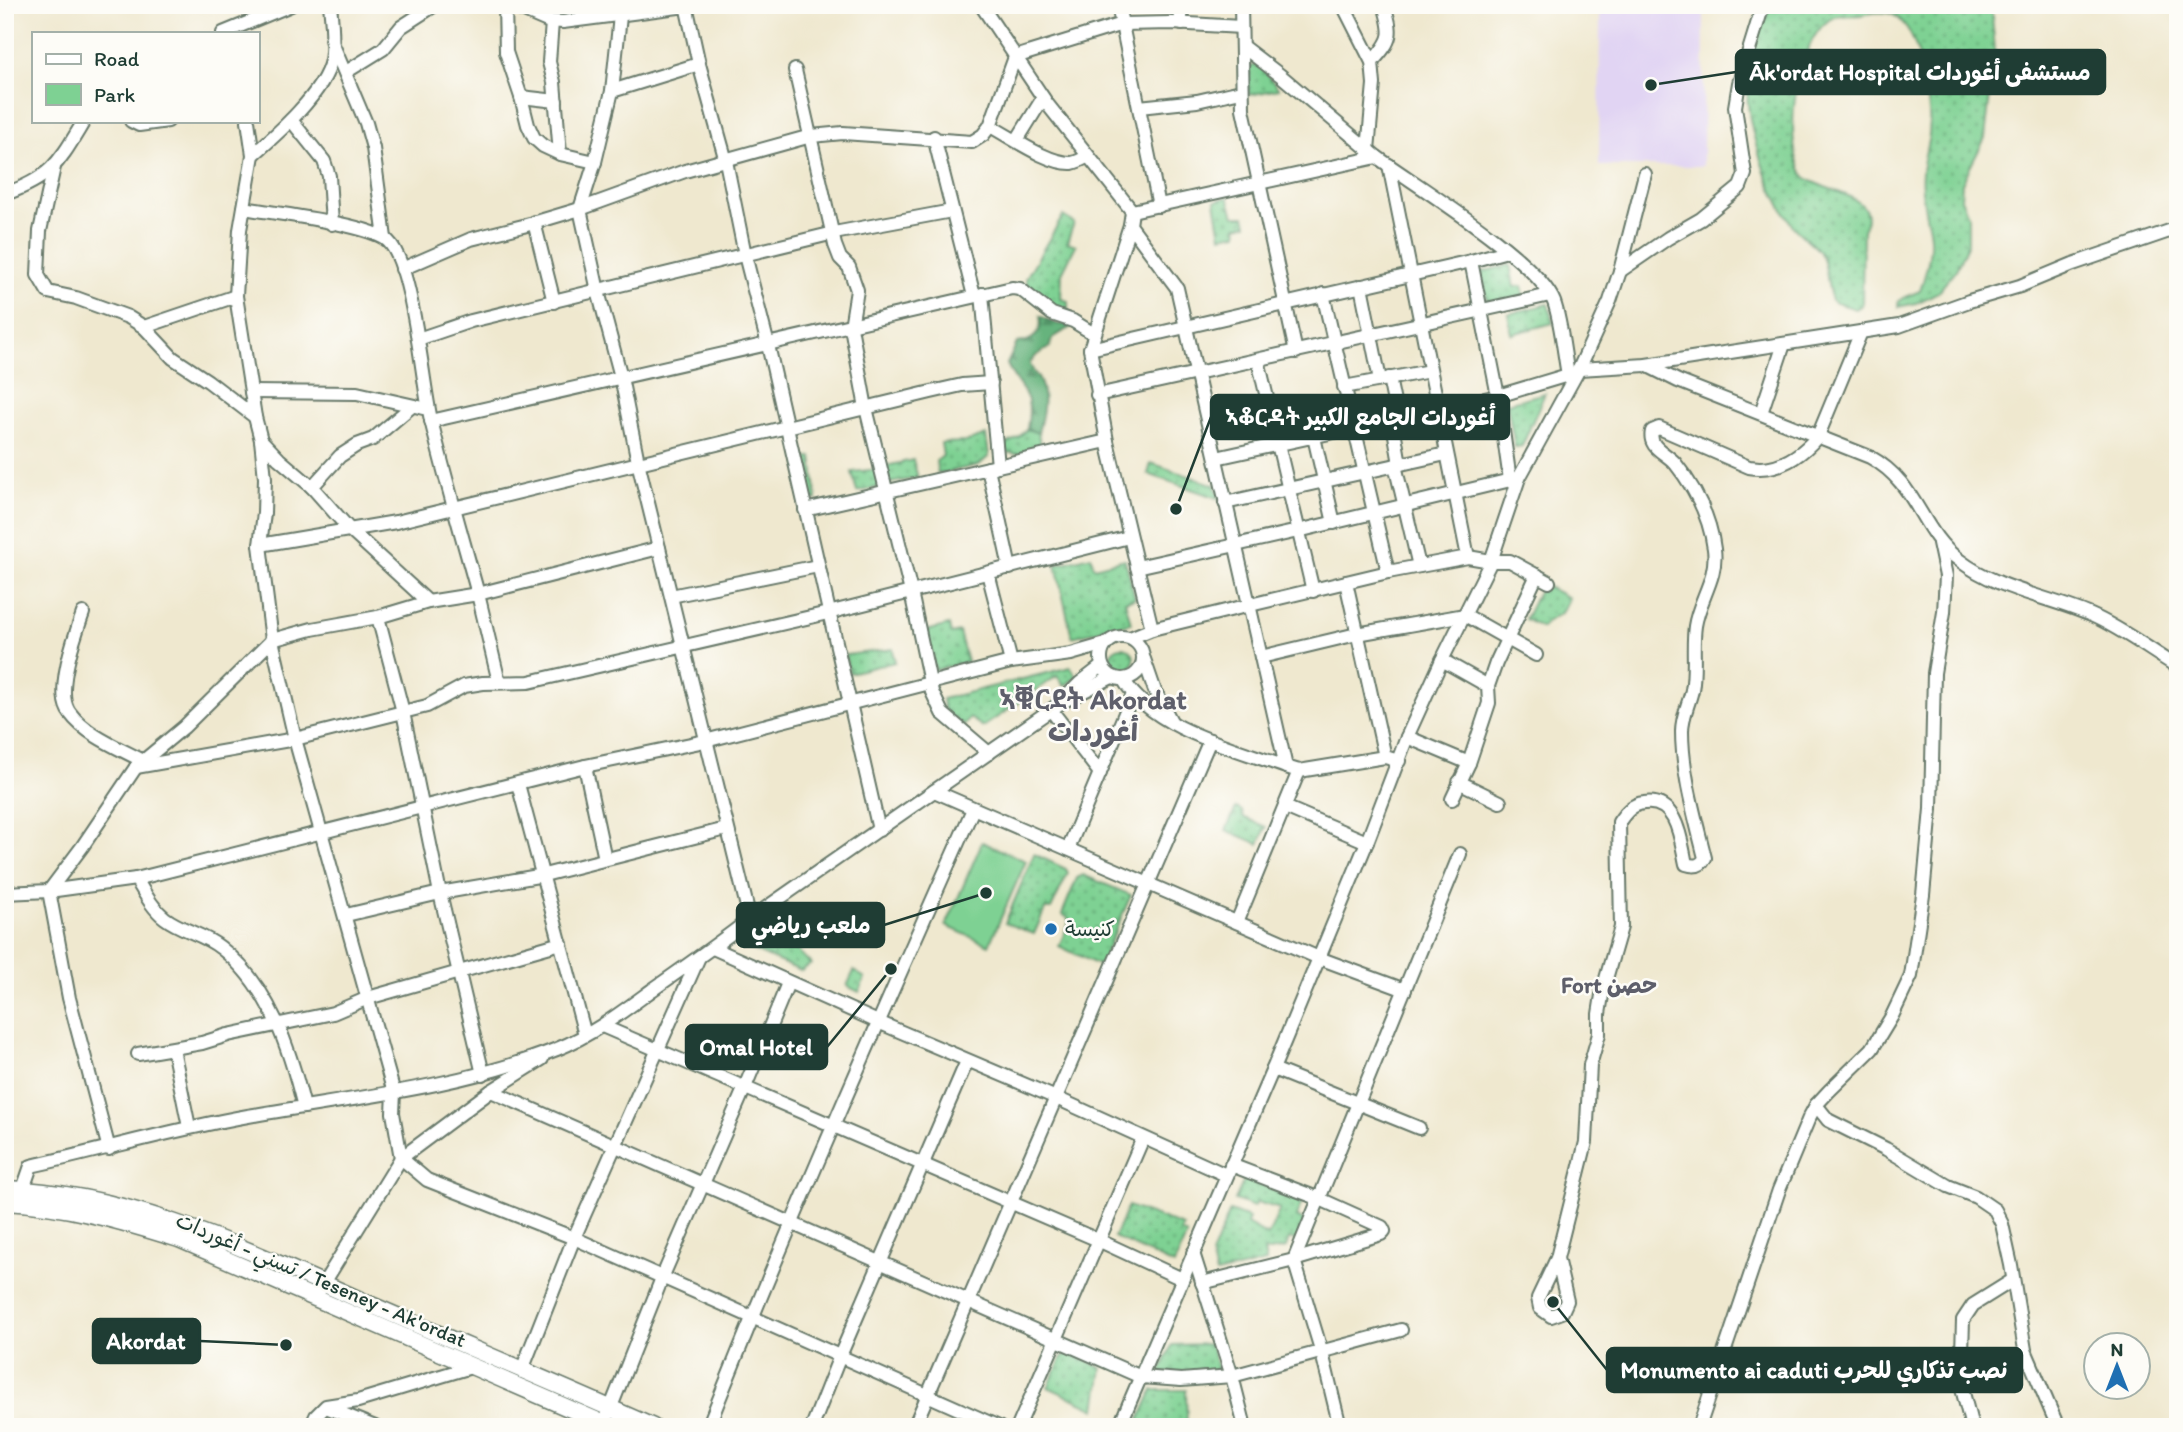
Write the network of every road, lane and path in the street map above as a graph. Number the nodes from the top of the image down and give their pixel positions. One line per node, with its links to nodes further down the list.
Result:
1 (291, 5): 19 (street)
2 (330, 5): 20 (street)
3 (435, 5): 26 (street)
4 (505, 5): 29 (street)
5 (510, 5): 15 (street)
6 (686, 5): 14 (street); 24 (street)
7 (981, 5): 22 (street)
8 (1118, 5): 16 (street)
9 (1179, 5): 17 (street)
10 (1241, 5): 18 (street)
11 (1343, 5): 23 (street)
12 (1384, 5): 23 (street)
13 (1763, 5): 68 (street)
14 (620, 16): 15 (street); 27 (street)
15 (552, 22): 31 (street)
16 (1122, 24): 17 (street); 22 (street); 32 (street)
17 (1182, 24): 18 (street)
18 (1241, 27): 21 (street)
19 (231, 31)
20 (331, 40): 26 (street); 33 (street)
21 (1242, 47): 28 (street); 42 (street)
22 (1015, 57): 30 (street); 38 (street)
23 (1372, 61): 42 (street)
24 (699, 64): 27 (street); 46 (street)
25 (795, 70): 39 (street)
26 (346, 72): 63 (street)
27 (612, 91): 47 (street)
28 (1241, 91): 32 (street); 51 (street)
29 (521, 97): 31 (street); 43 (street)
30 (1043, 98): 41 (street); 45 (street)
31 (556, 101): 43 (street)
32 (1139, 107): 53 (street)
33 (292, 120): 44 (street); 59 (street)
34 (83, 122): 49 (street)
35 (133, 122): 36 (street)
36 (161, 122)
37 (248, 122): 44 (street)
38 (990, 126): 40 (street); 41 (street)
39 (811, 136): 40 (street); 46 (street); 62 (street)
40 (934, 137): 56 (street)
41 (1017, 141): 45 (street)
42 (1373, 153): 48 (street); 51 (street)
43 (560, 154): 47 (street)
44 (253, 155): 54 (street)
45 (1088, 156): 57 (street)
46 (726, 161): 55 (street); 65 (street)
47 (595, 162): 55 (street)
48 (1389, 165): 64 (street); 69 (street)
49 (54, 167): 52 (street); 80 (street)
50 (1645, 174): 68 (street)
51 (1258, 184): 53 (street); 77 (street)
52 (5, 194)
53 (1160, 206): 57 (street)
54 (244, 208): 59 (street); 75 (street)
55 (580, 209): 58 (street); 71 (street)
56 (952, 211): 62 (street); 73 (street)
57 (1132, 211): 60 (street)
58 (534, 222): 67 (street); 76 (street)
59 (332, 223): 63 (street)
60 (1130, 225): 82 (street); 84 (street)
61 (2178, 228): 83 (street)
62 (834, 233): 65 (street); 81 (street)
63 (385, 238): 67 (street)
64 (1507, 251): 66 (street); 74 (street)
65 (745, 255): 71 (street); 89 (street)
66 (1471, 261): 69 (street); 78 (street)
67 (402, 269): 86 (street)
68 (1620, 271): 96 (street)
69 (1411, 275): 70 (street); 79 (street)
70 (1361, 286): 72 (street); 85 (street)
71 (598, 291): 76 (street); 97 (street)
72 (1324, 294): 77 (street); 87 (street)
73 (978, 295): 81 (street); 84 (street); 99 (street)
74 (1550, 295): 78 (street); 96 (street)
75 (236, 296): 80 (street); 101 (street)
76 (554, 302): 86 (street)
77 (1285, 303): 82 (street); 91 (street)
78 (1481, 310): 79 (street); 103 (street)
79 (1421, 324): 85 (street); 94 (street)
80 (144, 327): 110 (street)
81 (851, 327): 89 (street); 106 (street)
82 (1187, 327): 90 (street); 95 (street)
83 (1861, 332): 88 (street); 115 (street)
84 (1094, 334): 90 (street)
85 (1371, 335): 87 (street); 98 (street)
86 (418, 339): 109 (street)
87 (1334, 343): 91 (street); 100 (street)
88 (1784, 344): 93 (street); 108 (street)
89 (768, 345): 97 (street); 113 (street)
90 (1090, 349): 102 (street)
91 (1296, 352): 92 (street)
92 (1258, 360): 95 (street); 104 (street)
93 (1646, 365): 96 (street); 108 (street)
94 (1430, 370): 98 (street); 107 (street)
95 (1198, 374): 102 (street); 111 (street)
96 (1573, 374): 103 (street); 126 (street)
97 (621, 377): 109 (street); 122 (street)
98 (1385, 379): 100 (street); 112 (street)
99 (991, 383): 106 (street); 124 (street)
100 (1344, 387): 114 (street)
101 (251, 391): 105 (street); 110 (street)
102 (1097, 395): 118 (street)
103 (1498, 396): 107 (street); 126 (street)
104 (1268, 402): 111 (street); 119 (street)
105 (411, 407): 109 (street); 128 (street)
106 (866, 408): 113 (street); 130 (street)
107 (1437, 409): 112 (street); 120 (street)
108 (1761, 414): 115 (street)
109 (430, 415): 134 (street)
110 (255, 417): 117 (street)
111 (1208, 417): 121 (street)
112 (1395, 418): 114 (street); 123 (street)
113 (787, 427): 122 (street); 135 (street)
114 (1354, 428): 116 (street); 125 (street)
115 (1818, 436): 141 (street); 273 (street)
116 (1314, 437): 119 (street); 127 (street)
117 (261, 440): 128 (street); 142 (street)
118 (1107, 441): 124 (street); 140 (street)
119 (1278, 445): 121 (street); 129 (street)
120 (1446, 454): 123 (street); 131 (street)
121 (1216, 458): 132 (street)
122 (638, 462): 134 (street); 144 (street)
123 (1397, 464): 125 (street); 133 (street)
124 (993, 467): 130 (street); 150 (street)
125 (1364, 472): 127 (street); 136 (street)
126 (1514, 479): 131 (street); 146 (street)
127 (1325, 481): 129 (street); 137 (street)
128 (312, 487): 138 (street)
129 (1288, 489): 132 (street); 139 (street)
130 (887, 493): 135 (street); 157 (street)
131 (1454, 494): 133 (street); 145 (street)
132 (1225, 503): 143 (street)
133 (1405, 505): 136 (street); 148 (street)
134 (454, 508): 138 (street); 158 (street)
135 (805, 510): 147 (street)
136 (1374, 513): 137 (street); 151 (street)
137 (1334, 523): 139 (street)
138 (350, 530): 142 (street); 160 (street)
139 (1298, 531): 143 (street); 156 (street)
140 (1129, 537): 149 (street); 150 (street)
141 (1938, 542): 180 (street); 252 (street)
142 (260, 545): 170 (street)
143 (1236, 545): 149 (street); 161 (street)
144 (659, 548): 158 (street); 159 (street)
145 (1468, 557): 146 (street); 148 (street)
146 (1491, 561): 153 (street); 164 (street)
147 (818, 566): 159 (street); 163 (street)
148 (1419, 566): 151 (street)
149 (1137, 567): 166 (street)
150 (1010, 568): 152 (street)
151 (1388, 572): 154 (street)
152 (988, 573): 157 (street); 178 (street)
153 (1537, 575): 155 (street); 169 (street)
154 (1346, 582): 156 (street); 167 (street)
155 (1549, 582)
156 (1313, 591): 161 (street)
157 (911, 592): 163 (street); 183 (street)
158 (478, 594): 160 (street); 182 (street)
159 (671, 596): 172 (street)
160 (428, 602): 165 (street)
161 (1250, 605): 166 (street); 175 (street)
162 (83, 613): 199 (street)
163 (828, 613): 172 (street); 187 (street)
164 (1465, 615): 167 (street); 169 (street); 177 (street)
165 (378, 617): 170 (street); 189 (street)
166 (1152, 629): 168 (street)
167 (1357, 635): 175 (street); 196 (street)
168 (1130, 638): 171 (street); 176 (street)
169 (1508, 639): 174 (street); 184 (street)
170 (272, 640): 192 (street); 199 (street)
171 (1106, 644): 173 (street); 179 (street)
172 (682, 647): 182 (street); 194 (street)
173 (1071, 654): 178 (street); 179 (street)
174 (1536, 654)
175 (1261, 657): 201 (street)
176 (1144, 659): 181 (street); 190 (street)
177 (1441, 660): 184 (street); 191 (street)
178 (1011, 662): 183 (street)
179 (1101, 664): 181 (street); 186 (street)
180 (2178, 667)
181 (1117, 678): 185 (street); 186 (street)
182 (499, 682): 189 (street)
183 (930, 682): 187 (street); 195 (street)
184 (1488, 685): 198 (street)
185 (1133, 694): 190 (street); 203 (street)
186 (1062, 702): 188 (street)
187 (849, 703): 194 (street); 213 (street)
188 (1051, 710): 195 (street); 203 (street)
189 (403, 712): 192 (street); 209 (street)
190 (1172, 723): 193 (street)
191 (1407, 737): 197 (street); 198 (street)
192 (295, 739): 199 (street); 214 (street)
193 (1210, 740): 201 (street); 221 (street)
194 (705, 741): 200 (street); 212 (street)
195 (989, 753): 206 (street)
196 (1385, 757): 197 (street); 202 (street)
197 (1399, 761): 215 (street)
198 (1469, 763): 204 (street)
199 (139, 764): 222 (street)
200 (585, 766): 205 (street); 218 (street)
201 (1286, 767): 202 (street)
202 (1299, 771): 210 (street)
203 (1100, 773): 216 (street)
204 (1459, 782): 207 (street); 208 (street)
205 (518, 784): 209 (street); 219 (street)
206 (933, 791): 211 (street); 213 (street)
207 (1452, 799)
208 (1500, 803)
209 (424, 806): 214 (street); 224 (street)
210 (1285, 807): 215 (street); 227 (street)
211 (973, 809): 216 (street); 236 (street)
212 (726, 829): 218 (street); 226 (street)
213 (879, 830): 226 (street)
214 (322, 832): 220 (street); 225 (street)
215 (1367, 842): 231 (street)
216 (1068, 849): 221 (street)
217 (1460, 854): 234 (street)
218 (606, 859): 219 (street)
219 (544, 875): 224 (street); 228 (street)
220 (136, 879): 222 (street); 237 (street)
221 (1148, 884): 227 (street); 250 (street)
222 (49, 891): 223 (street); 259 (street)
223 (5, 893)
224 (440, 893): 225 (street); 232 (street)
225 (346, 915): 235 (street)
226 (750, 919): 229 (street)
227 (1237, 922): 231 (street)
228 (561, 943): 232 (street); 239 (street)
229 (713, 948): 230 (street); 233 (street)
230 (699, 957): 238 (street); 241 (street)
231 (1319, 958): 234 (street); 245 (street)
232 (460, 970): 235 (street); 246 (street)
233 (788, 983): 236 (street); 247 (street)
234 (1405, 990): 251 (street)
235 (368, 998): 237 (street); 249 (street)
236 (878, 1022): 244 (street); 254 (street)
237 (279, 1024): 242 (street); 253 (street)
238 (602, 1026): 239 (street); 241 (street)
239 (585, 1035): 240 (street)
240 (559, 1048): 246 (street); 248 (street)
241 (657, 1048): 247 (street); 258 (street)
242 (173, 1049): 243 (street); 255 (street)
243 (138, 1054)
244 (967, 1061): 250 (street); 261 (street)
245 (1273, 1069): 251 (street); 262 (street)
246 (483, 1074): 249 (street)
247 (745, 1087): 254 (street); 263 (street)
248 (491, 1091): 258 (street); 260 (street)
249 (394, 1093): 253 (street); 260 (street)
250 (1054, 1097): 257 (street); 268 (street)
251 (1358, 1103): 256 (street); 266 (street)
252 (1816, 1105): 278 (street); 306 (street)
253 (304, 1107): 255 (street)
254 (834, 1125): 261 (street); 269 (street)
255 (189, 1127): 259 (street)
256 (1419, 1128)
257 (1143, 1138): 262 (street); 271 (street)
258 (615, 1144): 263 (street); 270 (street)
259 (109, 1149): 265 (street)
260 (401, 1158): 270 (street); 280 (street)
261 (922, 1164): 268 (street); 275 (street)
262 (1228, 1170): 266 (street); 272 (street)
263 (703, 1183): 269 (street); 276 (street)
264 (5, 1189): 265 (main road)
265 (23, 1189): 280 (main road)
266 (1320, 1199): 274 (street); 274 (street)
267 (5, 1202): 280 (main road, تسني - أغوردات / Teseney - Ak'ordat)
268 (1010, 1202): 271 (street); 281 (street)
269 (792, 1222): 275 (street); 282 (street)
270 (574, 1238): 276 (street); 288 (street)
271 (1098, 1240): 277 (street); 284 (street)
272 (1193, 1253): 277 (street); 279 (street)
273 (1557, 1258)
274 (1294, 1260): 279 (street); 285 (street)
275 (881, 1261): 281 (street); 286 (street)
276 (662, 1278): 282 (street); 293 (street)
277 (1182, 1279): 290 (street)
278 (2013, 1280): 307 (street); 308 (street)
279 (1202, 1283): 289 (street)
280 (320, 1290): 287 (main road, تسني - أغوردات / Teseney - Ak'ordat); 288 (main road)
281 (968, 1299): 284 (street); 291 (street)
282 (751, 1317): 286 (street); 298 (street)
283 (1401, 1330): 285 (street)
284 (1058, 1338): 290 (street); 302 (street)
285 (1322, 1353): 289 (street); 305 (street)
286 (840, 1356): 291 (street); 299 (street)
287 (471, 1367): 292 (street); 294 (main road, تسني - أغوردات / Teseney - Ak'ordat)
288 (522, 1370): 293 (main road)
289 (1232, 1376): 290 (street); 304 (street)
290 (1140, 1377): 303 (street)
291 (926, 1395): 300 (street); 301 (street)
292 (326, 1406): 295 (street); 296 (street)
293 (610, 1408): 294 (street); 297 (main road)
294 (606, 1426)
295 (311, 1427)
296 (375, 1427)
297 (653, 1427)
298 (708, 1427)
299 (812, 1427)
300 (914, 1427)
301 (999, 1427)
302 (1018, 1427)
303 (1119, 1427)
304 (1245, 1427)
305 (1340, 1427)
306 (1699, 1427)
307 (1972, 1427)
308 (2058, 1427)

